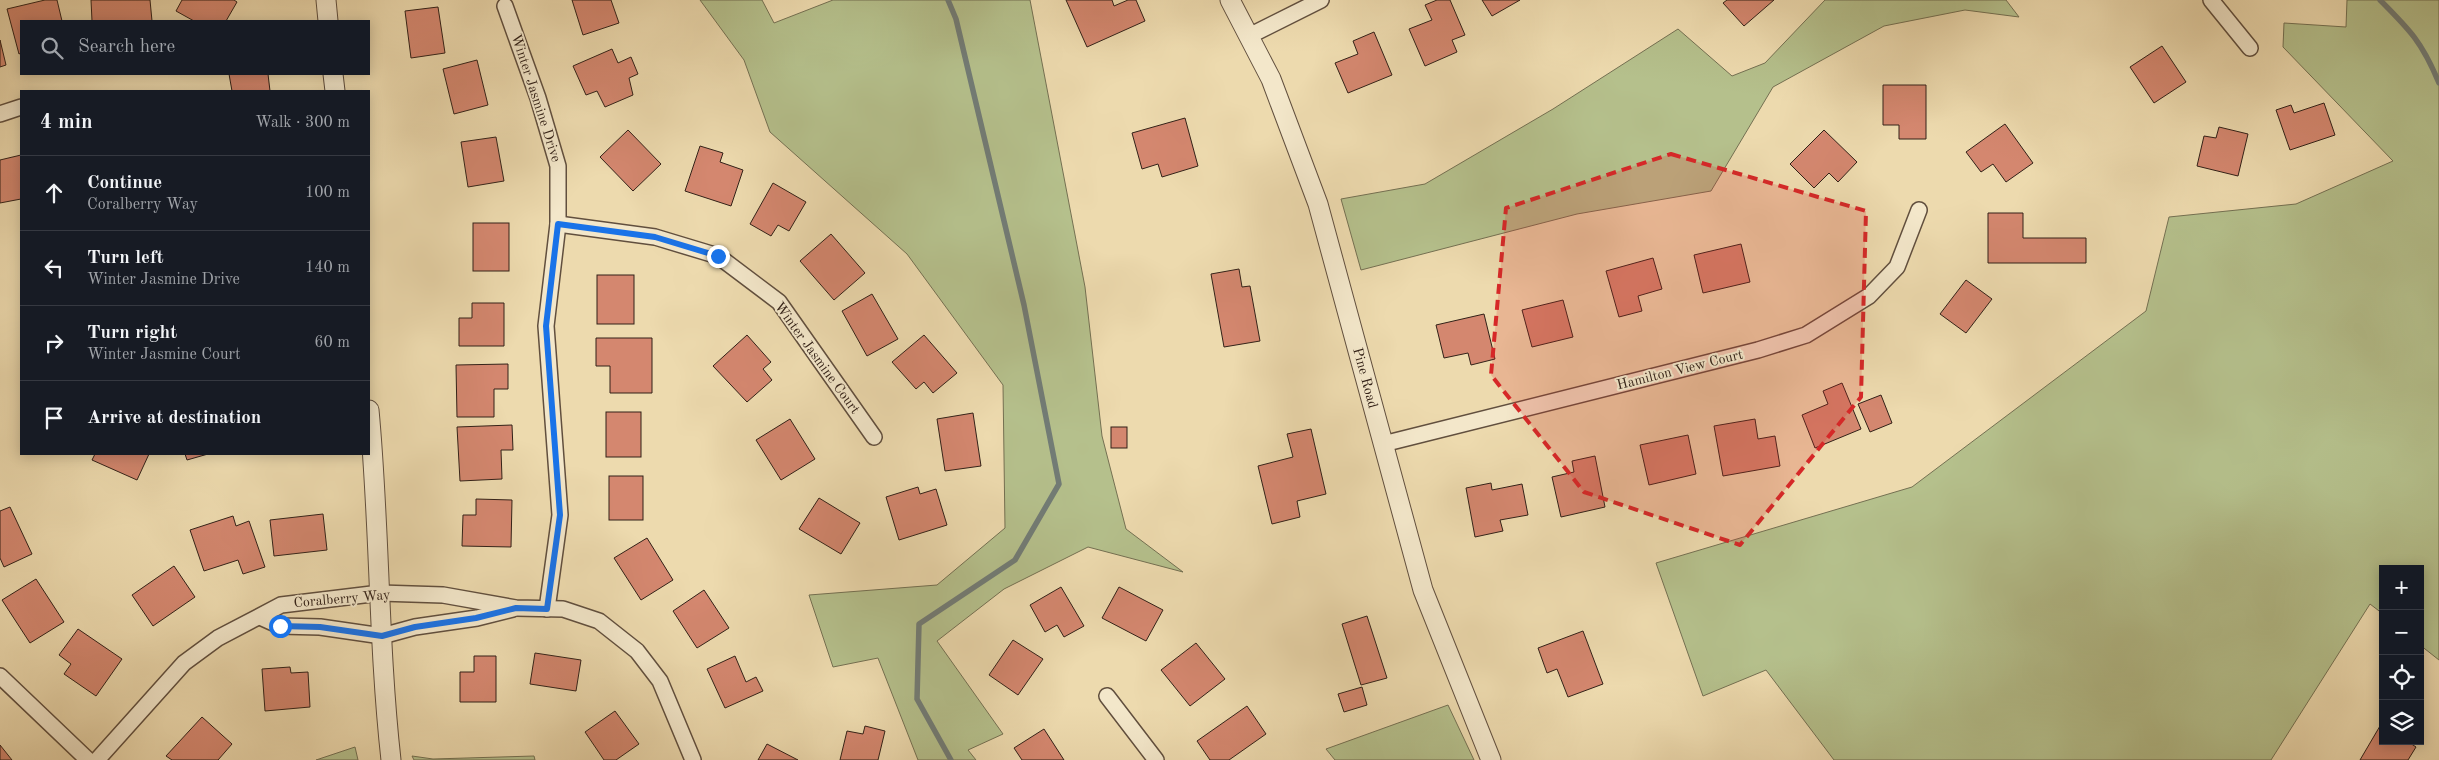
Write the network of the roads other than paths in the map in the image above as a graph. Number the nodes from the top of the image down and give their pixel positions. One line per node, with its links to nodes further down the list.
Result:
1 (326, 0): 6 (street)
2 (1230, 0): 7 (street, Pine Road)
3 (1321, 0): 7 (street)
4 (2211, 0): 8 (street)
5 (505, 6): 14 (street, Winter Jasmine Drive)
6 (328, 20)
7 (1249, 36): 17 (street, Pine Road)
8 (2250, 48)
9 (333, 75): 10 (street)
10 (335, 90)
11 (20, 107): 12 (street)
12 (0, 114)
13 (1919, 210): 17 (street, Hamilton View Court)
14 (558, 224): 16 (street, Winter Jasmine Court); 20 (street, Winter Jasmine Drive)
15 (370, 420): 18 (street)
16 (874, 437)
17 (1383, 444): 30 (street, Pine Road)
18 (380, 593): 19 (street, Coralberry Way); 21 (street, Coralberry Way); 22 (street)
19 (516, 608): 20 (street, Coralberry Way); 22 (street, Coralberry Way)
20 (547, 609): 28 (street, Coralberry Way)
21 (260, 617): 22 (street, Coralberry Way); 26 (street, Coralberry Way)
22 (382, 636): 27 (street)
23 (0, 676): 25 (street)
24 (1107, 696): 29 (street)
25 (88, 760)
26 (97, 760)
27 (391, 760)
28 (693, 760)
29 (1156, 760)
30 (1491, 760)

